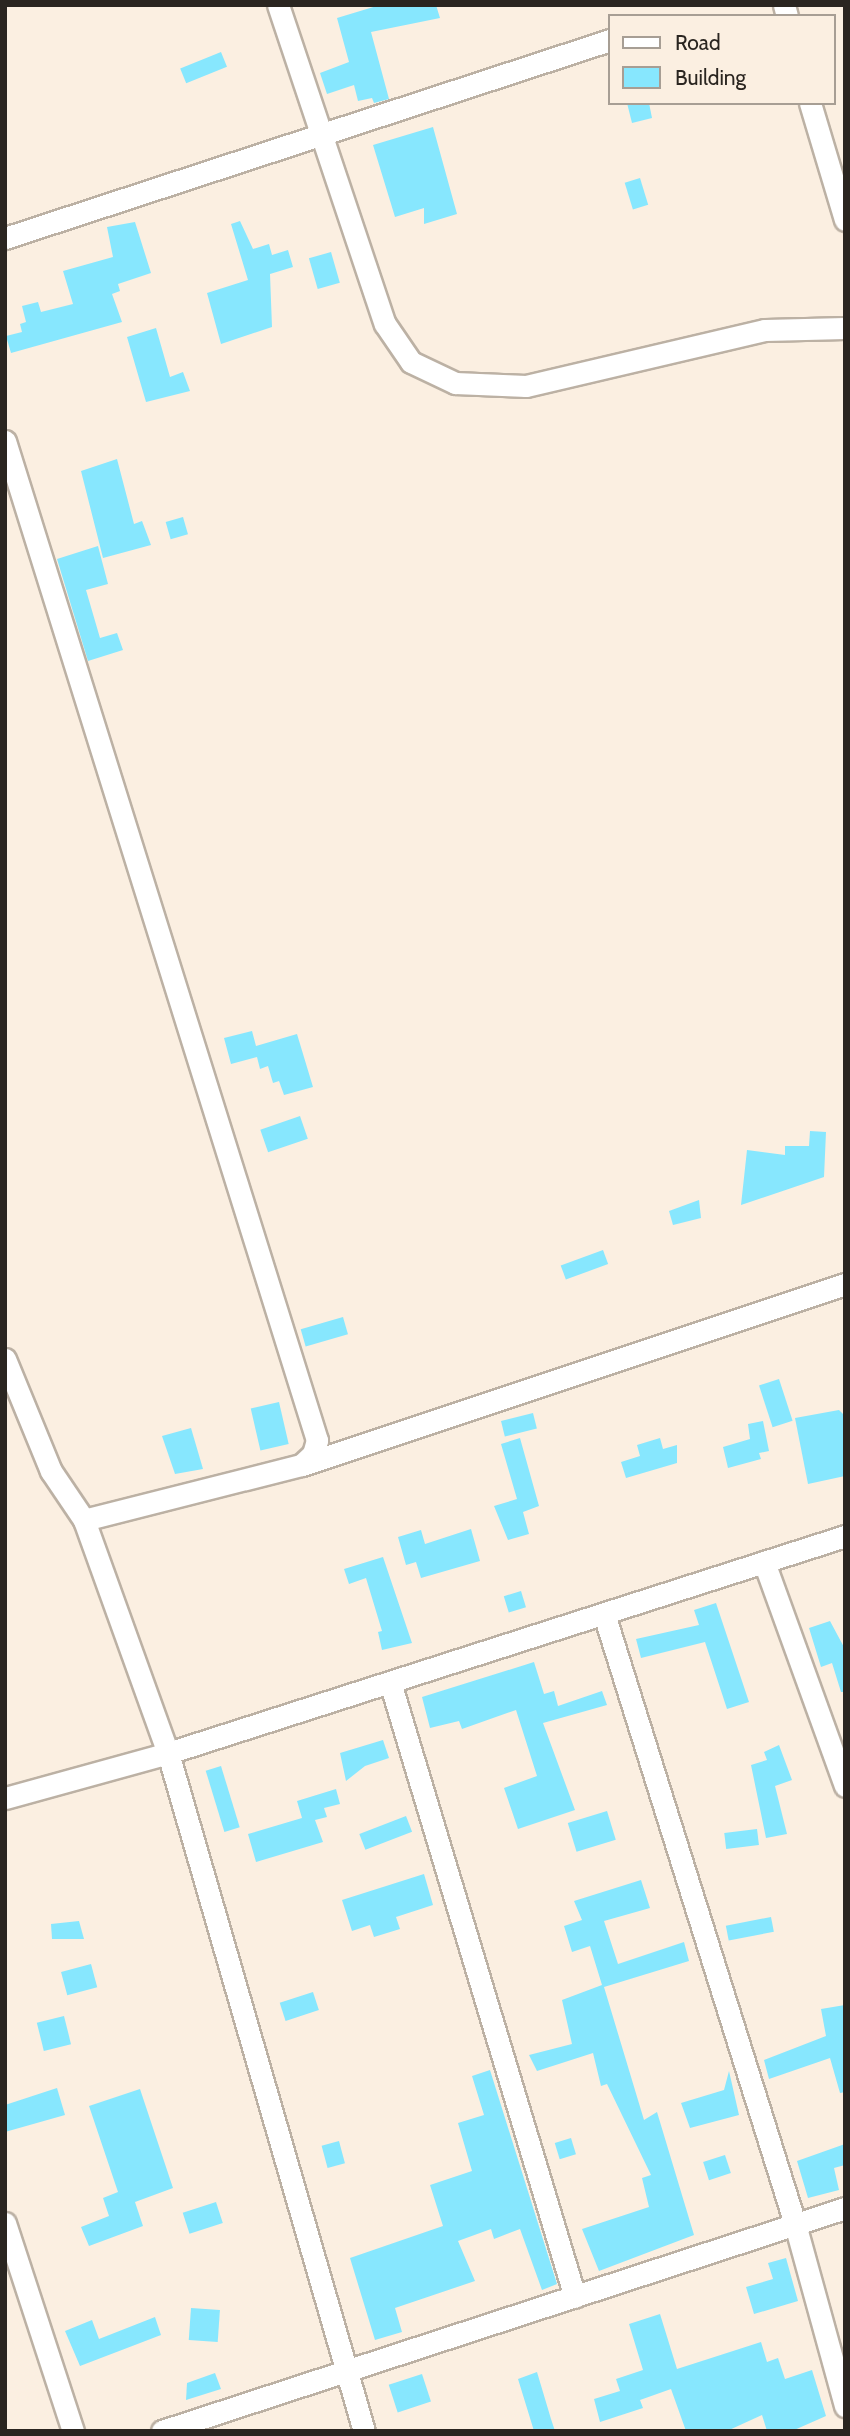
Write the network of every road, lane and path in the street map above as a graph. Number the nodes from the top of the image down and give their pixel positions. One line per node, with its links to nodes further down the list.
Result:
1 (278, 5): 4 (street)
2 (608, 41): 4 (street)
3 (811, 105): 5 (street)
4 (319, 135): 6 (street); 7 (street)
5 (845, 220)
6 (5, 238)
7 (845, 328)
8 (5, 441): 11 (street)
9 (845, 1284): 11 (street)
10 (5, 1359): 12 (street)
11 (300, 1465): 12 (street)
12 (84, 1520): 17 (street)
13 (845, 1536): 14 (street)
14 (764, 1563): 15 (street); 18 (street)
15 (604, 1614): 16 (street); 22 (street)
16 (390, 1682): 17 (street); 23 (street)
17 (168, 1753): 19 (street); 24 (street)
18 (843, 1773)
19 (5, 1798)
20 (845, 2208): 22 (street)
21 (5, 2223): 26 (street)
22 (795, 2224): 23 (street); 25 (street)
23 (575, 2297): 24 (street)
24 (345, 2371): 27 (street); 28 (street)
25 (845, 2406)
26 (73, 2431)
27 (162, 2431)
28 (364, 2431)

